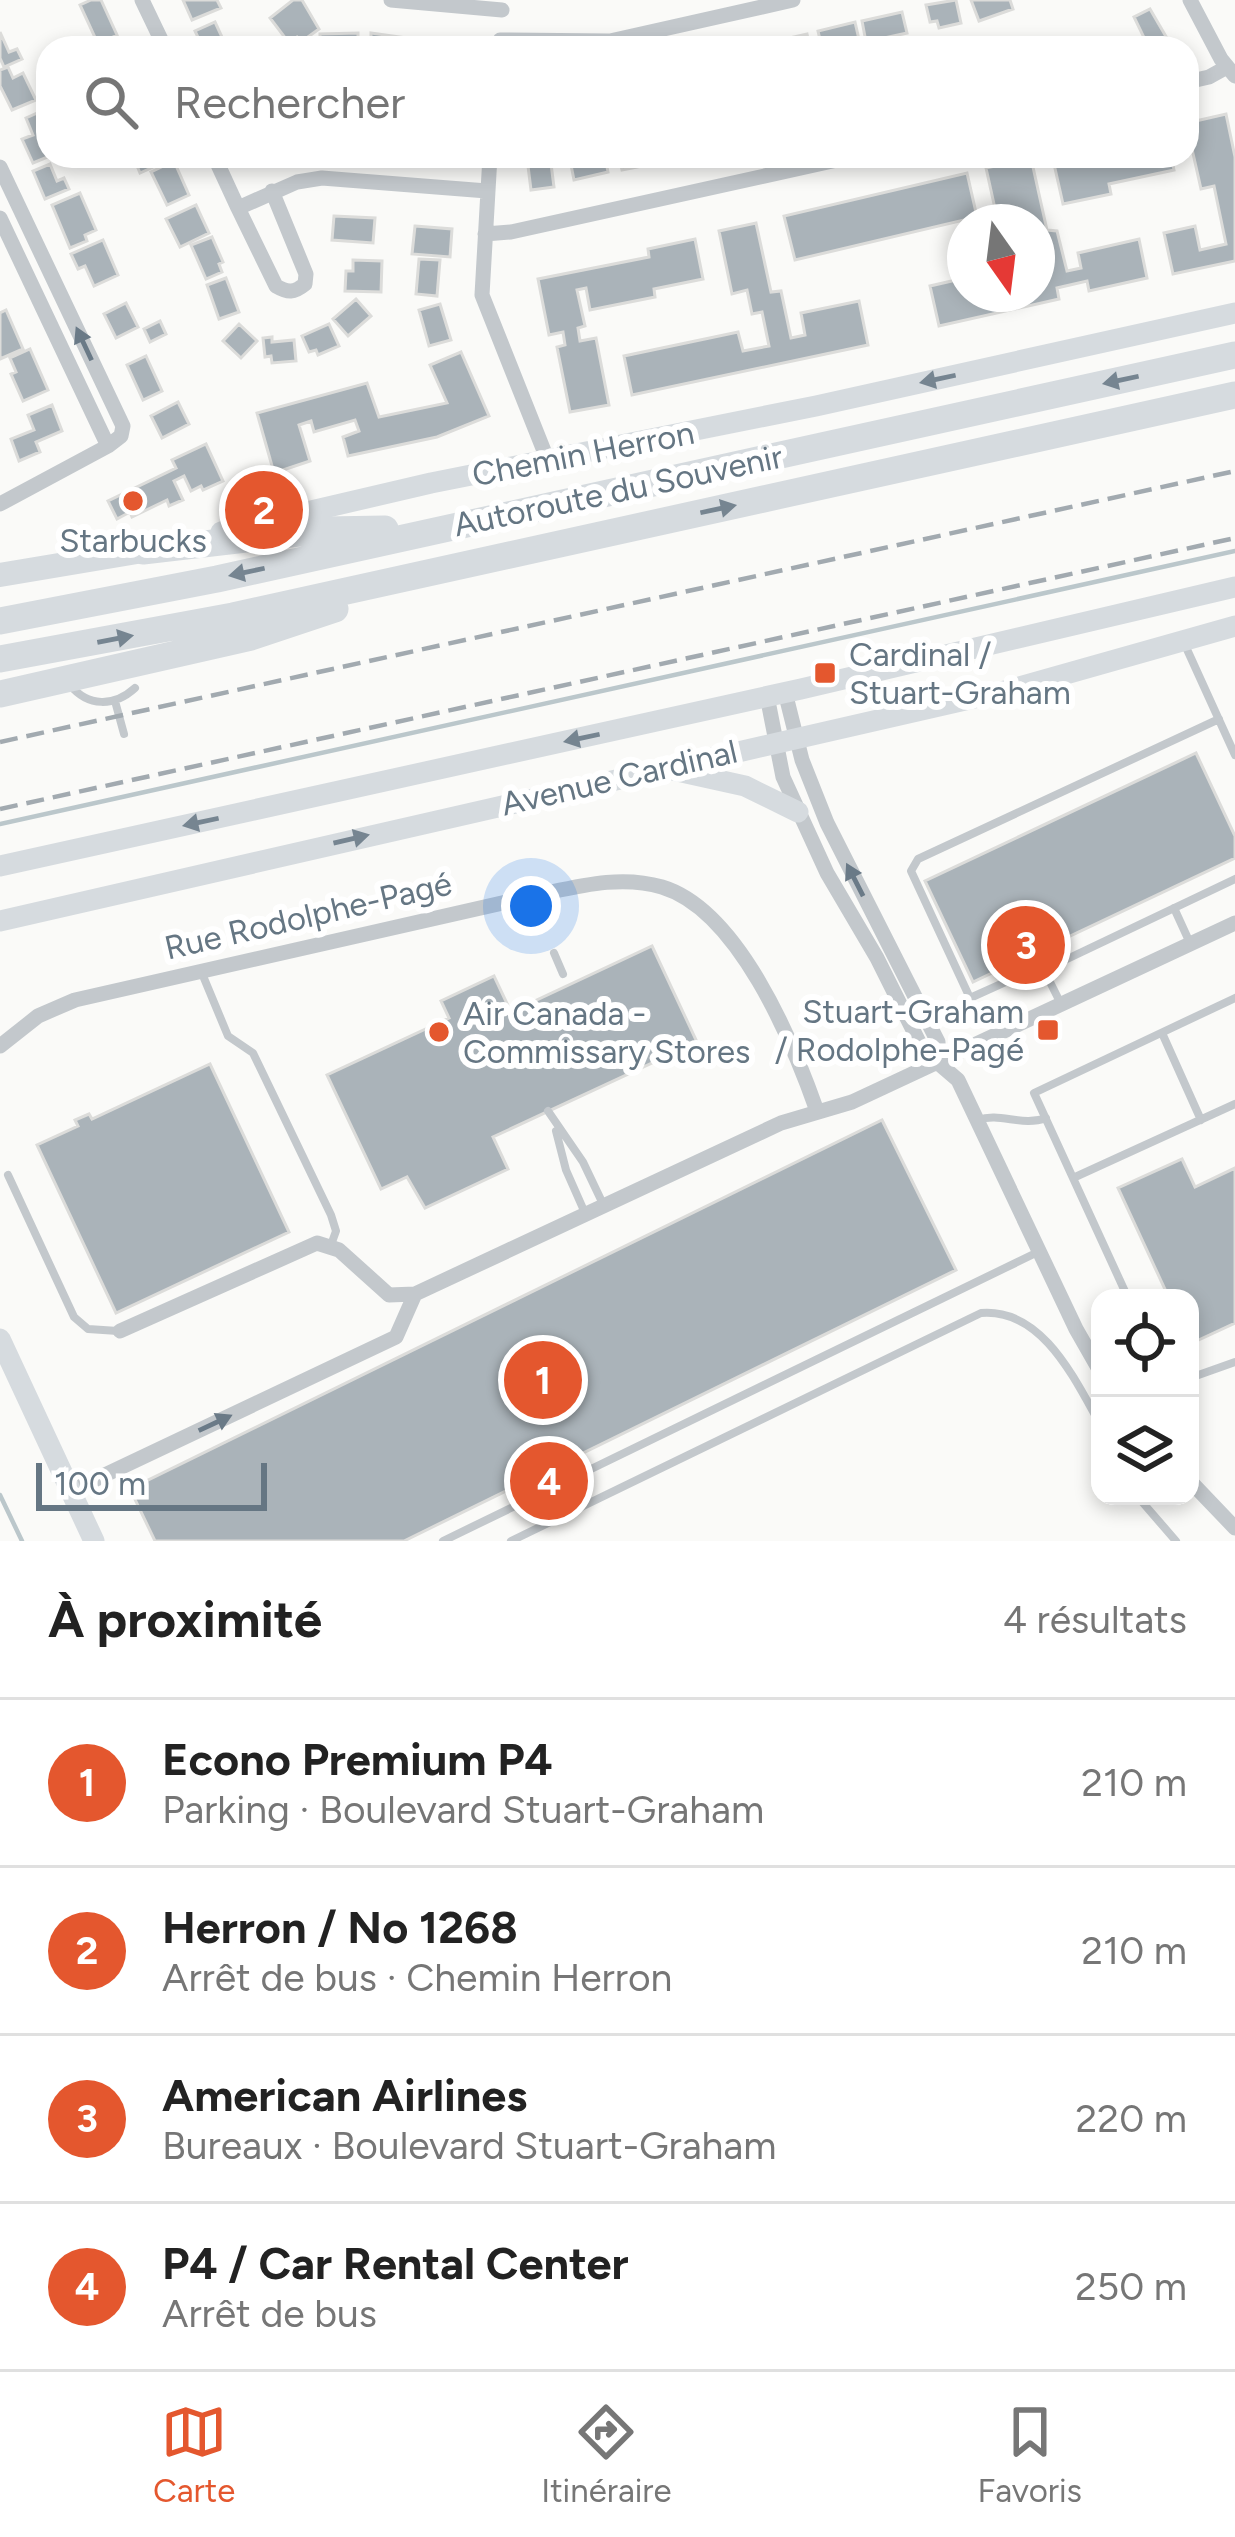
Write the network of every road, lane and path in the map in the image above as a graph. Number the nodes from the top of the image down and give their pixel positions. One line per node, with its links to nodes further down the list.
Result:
1 (142, 0): 6 (street)
2 (392, 0): 5 (street)
3 (793, 0): 8 (street)
4 (1190, 0): 9 (street)
5 (503, 5): 7 (street)
6 (159, 36)
7 (501, 36)
8 (632, 36)
9 (1231, 71): 10 (street)
10 (1199, 79)
11 (0, 166): 23 (street, one-way to 11)
12 (220, 168): 17 (street)
13 (489, 168): 16 (street)
14 (801, 168): 19 (street)
15 (272, 191): 16 (street); 17 (street); 17 (street)
16 (488, 191): 19 (street)
17 (238, 208)
18 (0, 218): 23 (street)
19 (485, 233): 24 (street)
20 (1235, 313): 24 (main road, Chemin Herron, one-way to 24)
21 (1235, 355): 26 (highway, Autoroute du Souvenir, one-way to 26)
22 (1235, 395): 28 (highway, Autoroute du Souvenir, one-way to 22)
23 (108, 446): 25 (street)
24 (548, 460): 27 (main road, Chemin Herron)
25 (6, 502)
26 (443, 529): 27 (highway); 32 (highway, Autoroute du Souvenir, one-way to 32)
27 (142, 551): 29 (main road, Chemin Herron)
28 (475, 562): 35 (highway, Autoroute du Souvenir, one-way to 28); 36 (highway)
29 (0, 575)
30 (1235, 586): 31 (main road, Avenue Cardinal)
31 (1174, 602): 34 (main road); 39 (main road, Avenue Cardinal)
32 (0, 621)
33 (1235, 626): 34 (main road, Avenue Cardinal)
34 (1184, 643): 41 (lane); 43 (main road, Avenue Cardinal)
35 (0, 659)
36 (67, 678): 38 (highway); 40 (lane)
37 (135, 688): 40 (lane)
38 (3, 691)
39 (776, 694): 43 (street); 47 (main road, Avenue Cardinal, one-way to 47)
40 (115, 701): 42 (lane)
41 (1219, 719): 44 (lane); 55 (lane)
42 (124, 734)
43 (786, 740): 45 (main road, Avenue Cardinal); 46 (street); 61 (street, one-way to 43)
44 (1235, 755)
45 (661, 768): 46 (main road); 50 (main road, Avenue Cardinal, one-way to 45)
46 (798, 812): 61 (street)
47 (0, 866)
48 (1235, 879): 49 (lane)
49 (1174, 908): 52 (lane); 55 (lane)
50 (0, 920)
51 (1235, 923): 52 (street)
52 (1190, 944): 58 (street)
53 (554, 953): 56 (lane)
54 (201, 969): 60 (street, Rue Rodolphe-Pagé); 63 (street, Rue Rodolphe-Pagé); 75 (lane)
55 (1043, 970): 58 (lane)
56 (563, 974)
57 (1235, 998): 59 (lane)
58 (1060, 1004): 61 (street)
59 (1162, 1033): 65 (lane); 67 (lane)
60 (0, 1046)
61 (939, 1062): 63 (street); 66 (street)
62 (1235, 1104): 67 (lane)
63 (817, 1111): 73 (street)
64 (548, 1112): 68 (lane)
65 (1046, 1118): 66 (lane); 72 (lane)
66 (978, 1120): 76 (street)
67 (1201, 1120): 72 (lane)
68 (554, 1122): 69 (lane); 70 (lane)
69 (583, 1162): 70 (lane); 73 (lane)
70 (566, 1170): 74 (lane)
71 (8, 1175): 79 (lane)
72 (1073, 1178): 77 (lane)
73 (604, 1205): 74 (street)
74 (585, 1214): 78 (street)
75 (332, 1245): 78 (street); 79 (street)
76 (1040, 1251): 81 (street); 90 (lane)
77 (1124, 1289)
78 (415, 1294): 86 (street, one-way to 78)
79 (120, 1331)
80 (0, 1339): 86 (main road)
81 (1091, 1354)
82 (1235, 1362): 83 (lane)
83 (1199, 1375)
84 (1091, 1410): 91 (lane)
85 (1199, 1490): 88 (street)
86 (71, 1491): 89 (main road)
87 (1145, 1505): 92 (lane)
88 (1235, 1528)
89 (94, 1541)
90 (443, 1541)
91 (511, 1541)
92 (1175, 1541)

